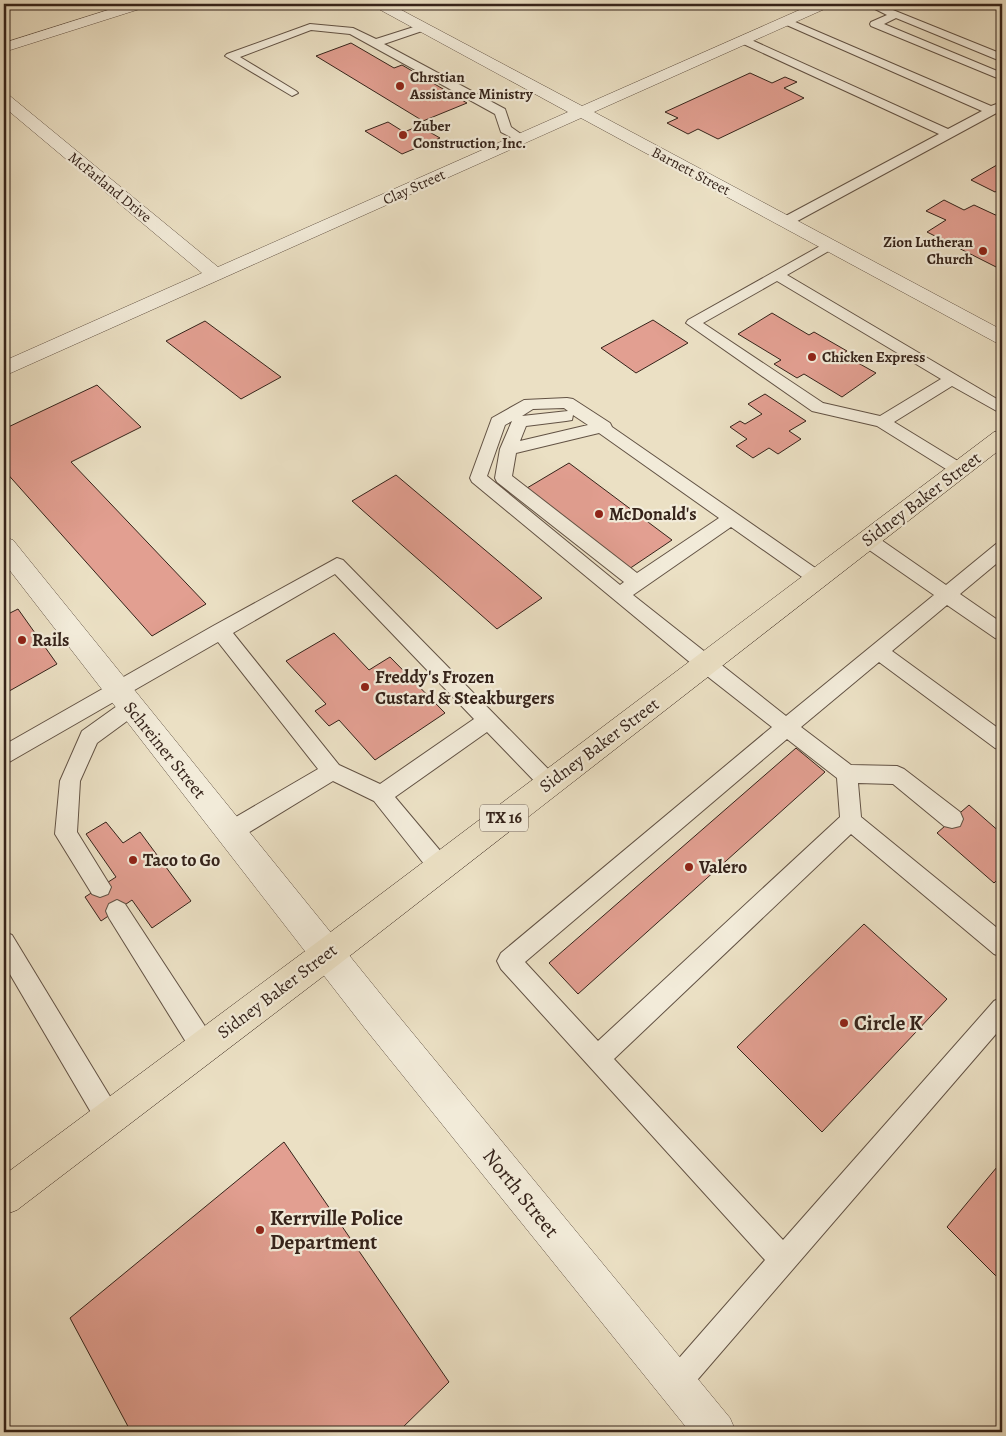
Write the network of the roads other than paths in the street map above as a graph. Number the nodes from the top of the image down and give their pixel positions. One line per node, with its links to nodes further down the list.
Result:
1 (141, 4): 10 (street)
2 (380, 4): 7 (street, Barnett Street)
3 (824, 4): 6 (street, Clay Street)
4 (870, 4): 5 (lane)
5 (896, 14): 11 (lane); 12 (lane)
6 (786, 21): 8 (street, Clay Street); 15 (lane)
7 (424, 27): 9 (lane); 16 (street, Barnett Street)
8 (743, 40): 16 (street, Clay Street); 17 (lane)
9 (375, 43): 13 (lane); 18 (lane)
10 (4, 48)
11 (1002, 58)
12 (1002, 77)
13 (292, 93)
14 (4, 99): 21 (street, McFarland Drive)
15 (997, 108): 17 (lane)
16 (583, 113): 18 (street, Clay Street); 19 (street, Barnett Street)
17 (948, 134): 19 (lane)
18 (522, 139): 21 (street, Clay Street)
19 (785, 222): 20 (street, Barnett Street)
20 (829, 245): 22 (lane); 23 (street, Barnett Street)
21 (216, 274): 24 (street, Clay Street)
22 (777, 275): 25 (lane); 27 (lane)
23 (1002, 338)
24 (4, 368)
25 (953, 379): 26 (lane); 27 (lane)
26 (1002, 409)
27 (882, 422): 31 (lane)
28 (600, 428): 30 (lane); 30 (lane); 32 (lane); 38 (lane)
29 (1002, 438): 31 (main road, Sidney Baker Street / TX 16)
30 (508, 449): 37 (lane)
31 (960, 470): 33 (main road, Sidney Baker Street / TX 16)
32 (732, 518): 36 (lane); 37 (lane)
33 (868, 540): 36 (main road, Sidney Baker Street / TX 16); 39 (lane)
34 (4, 546): 44 (street, Schreiner Street)
35 (1002, 549): 39 (lane)
36 (818, 578): 43 (main road, Sidney Baker Street / TX 16)
37 (637, 583): 38 (lane)
38 (620, 594): 43 (lane)
39 (947, 595): 41 (lane); 42 (lane)
40 (220, 631): 44 (lane); 45 (lane); 49 (lane)
41 (1002, 633)
42 (879, 651): 46 (lane); 47 (lane)
43 (705, 664): 46 (lane); 51 (main road, Sidney Baker Street / TX 16)
44 (124, 698): 48 (lane); 55 (street, Schreiner Street); 57 (lane)
45 (489, 720): 51 (lane); 52 (lane)
46 (787, 727): 50 (lane); 64 (lane)
47 (1002, 742)
48 (4, 754)
49 (332, 771): 52 (lane); 55 (lane)
50 (847, 774): 53 (lane); 54 (lane)
51 (549, 783): 56 (main road, Sidney Baker Street / TX 16)
52 (381, 795): 56 (lane)
53 (952, 819)
54 (851, 821): 60 (lane); 64 (lane)
55 (230, 832): 61 (street, Schreiner Street)
56 (440, 867): 61 (main road, Sidney Baker Street / TX 16)
57 (100, 887)
58 (116, 911): 63 (lane)
59 (4, 943): 65 (lane)
60 (1002, 946)
61 (327, 954): 63 (main road, Sidney Baker Street / TX 16); 68 (street, North Street)
62 (1002, 1009): 67 (lane)
63 (204, 1046): 65 (main road, Sidney Baker Street / TX 16)
64 (597, 1058): 67 (lane)
65 (108, 1117): 66 (main road, Sidney Baker Street / TX 16)
66 (4, 1197)
67 (783, 1260): 68 (lane)
68 (676, 1383): 69 (street, North Street)
69 (716, 1432)

